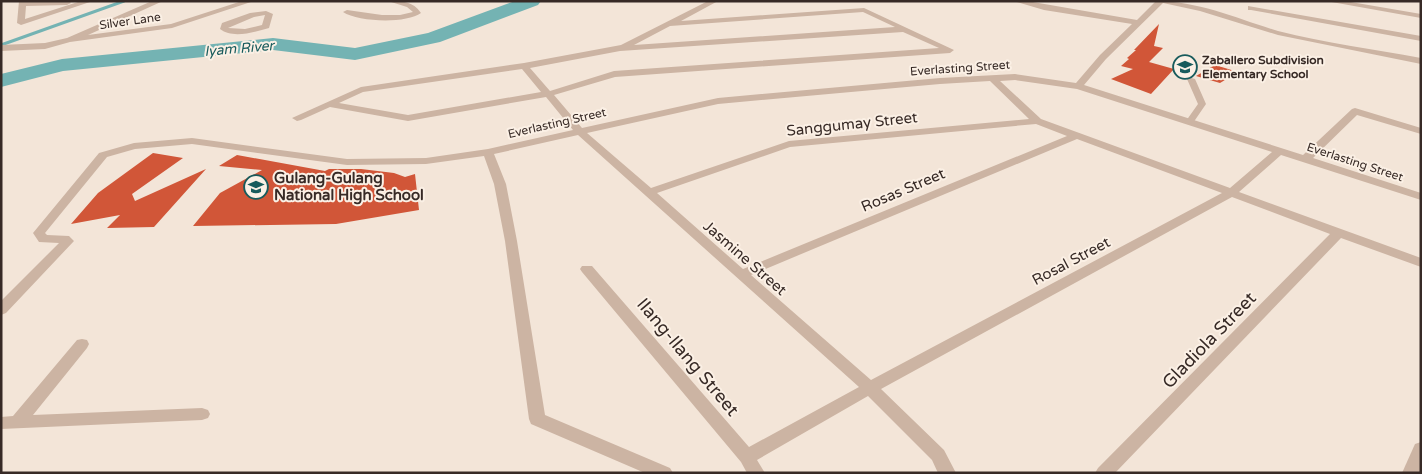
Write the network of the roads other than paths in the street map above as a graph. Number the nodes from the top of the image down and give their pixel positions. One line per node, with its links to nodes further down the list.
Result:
1 (159, 1): 15 (street)
2 (250, 1): 11 (street, Silver Lane)
3 (392, 1): 12 (street)
4 (714, 1): 18 (street)
5 (1017, 1): 16 (street)
6 (1161, 1): 16 (street); 17 (street)
7 (1330, 1): 14 (street)
8 (88, 2): 9 (street); 9 (street)
9 (23, 3)
10 (1254, 4): 17 (street); 21 (street)
11 (230, 8): 13 (street); 19 (street, Silver Lane)
12 (347, 12)
13 (253, 15): 13 (street)
14 (1421, 16)
15 (118, 20): 19 (street); 22 (street)
16 (1140, 22): 29 (street)
17 (1240, 22): 25 (street)
18 (667, 24): 20 (street); 24 (street)
19 (154, 29): 22 (street, Silver Lane)
20 (906, 29): 24 (street); 30 (street)
21 (1421, 39)
22 (70, 40): 23 (street)
23 (1, 48)
24 (620, 48): 26 (street)
25 (1421, 61)
26 (524, 66): 30 (street, Jasmine Street); 31 (street)
27 (992, 78): 29 (street, Everlasting Street); 33 (street); 35 (street, Everlasting Street)
28 (1191, 79): 34 (lane)
29 (1078, 86): 34 (street, Everlasting Street)
30 (549, 94): 31 (street); 35 (street, Jasmine Street)
31 (329, 104): 32 (street)
32 (296, 118)
33 (1038, 121): 37 (street); 41 (street, Sanggumay Street)
34 (1190, 121): 38 (street, Everlasting Street)
35 (579, 131): 39 (street, Everlasting Street); 41 (street, Jasmine Street)
36 (1421, 131): 40 (street)
37 (1078, 135): 42 (street); 47 (street, Rosas Street)
38 (1280, 151): 40 (street, Everlasting Street); 42 (street, Rosal Street)
39 (488, 152): 48 (street, Everlasting Street); 55 (street)
40 (1306, 159): 43 (street, Everlasting Street)
41 (647, 193): 47 (street, Jasmine Street)
42 (1231, 193): 44 (street); 50 (street, Rosal Street)
43 (1421, 197)
44 (1339, 232): 45 (street); 58 (street, Gladiola Street)
45 (1421, 263)
46 (587, 268): 54 (street, Ilang-Ilang Street)
47 (740, 275): 50 (street, Jasmine Street)
48 (1, 310)
49 (82, 344): 52 (street)
50 (870, 388): 54 (street, Rosal Street); 57 (street, Jasmine Street)
51 (202, 414): 52 (street)
52 (10, 423)
53 (1421, 448): 59 (street)
54 (747, 457): 56 (street, Ilang-Ilang Street)
55 (664, 473)
56 (756, 473)
57 (948, 473)
58 (1104, 473)
59 (1411, 473)

